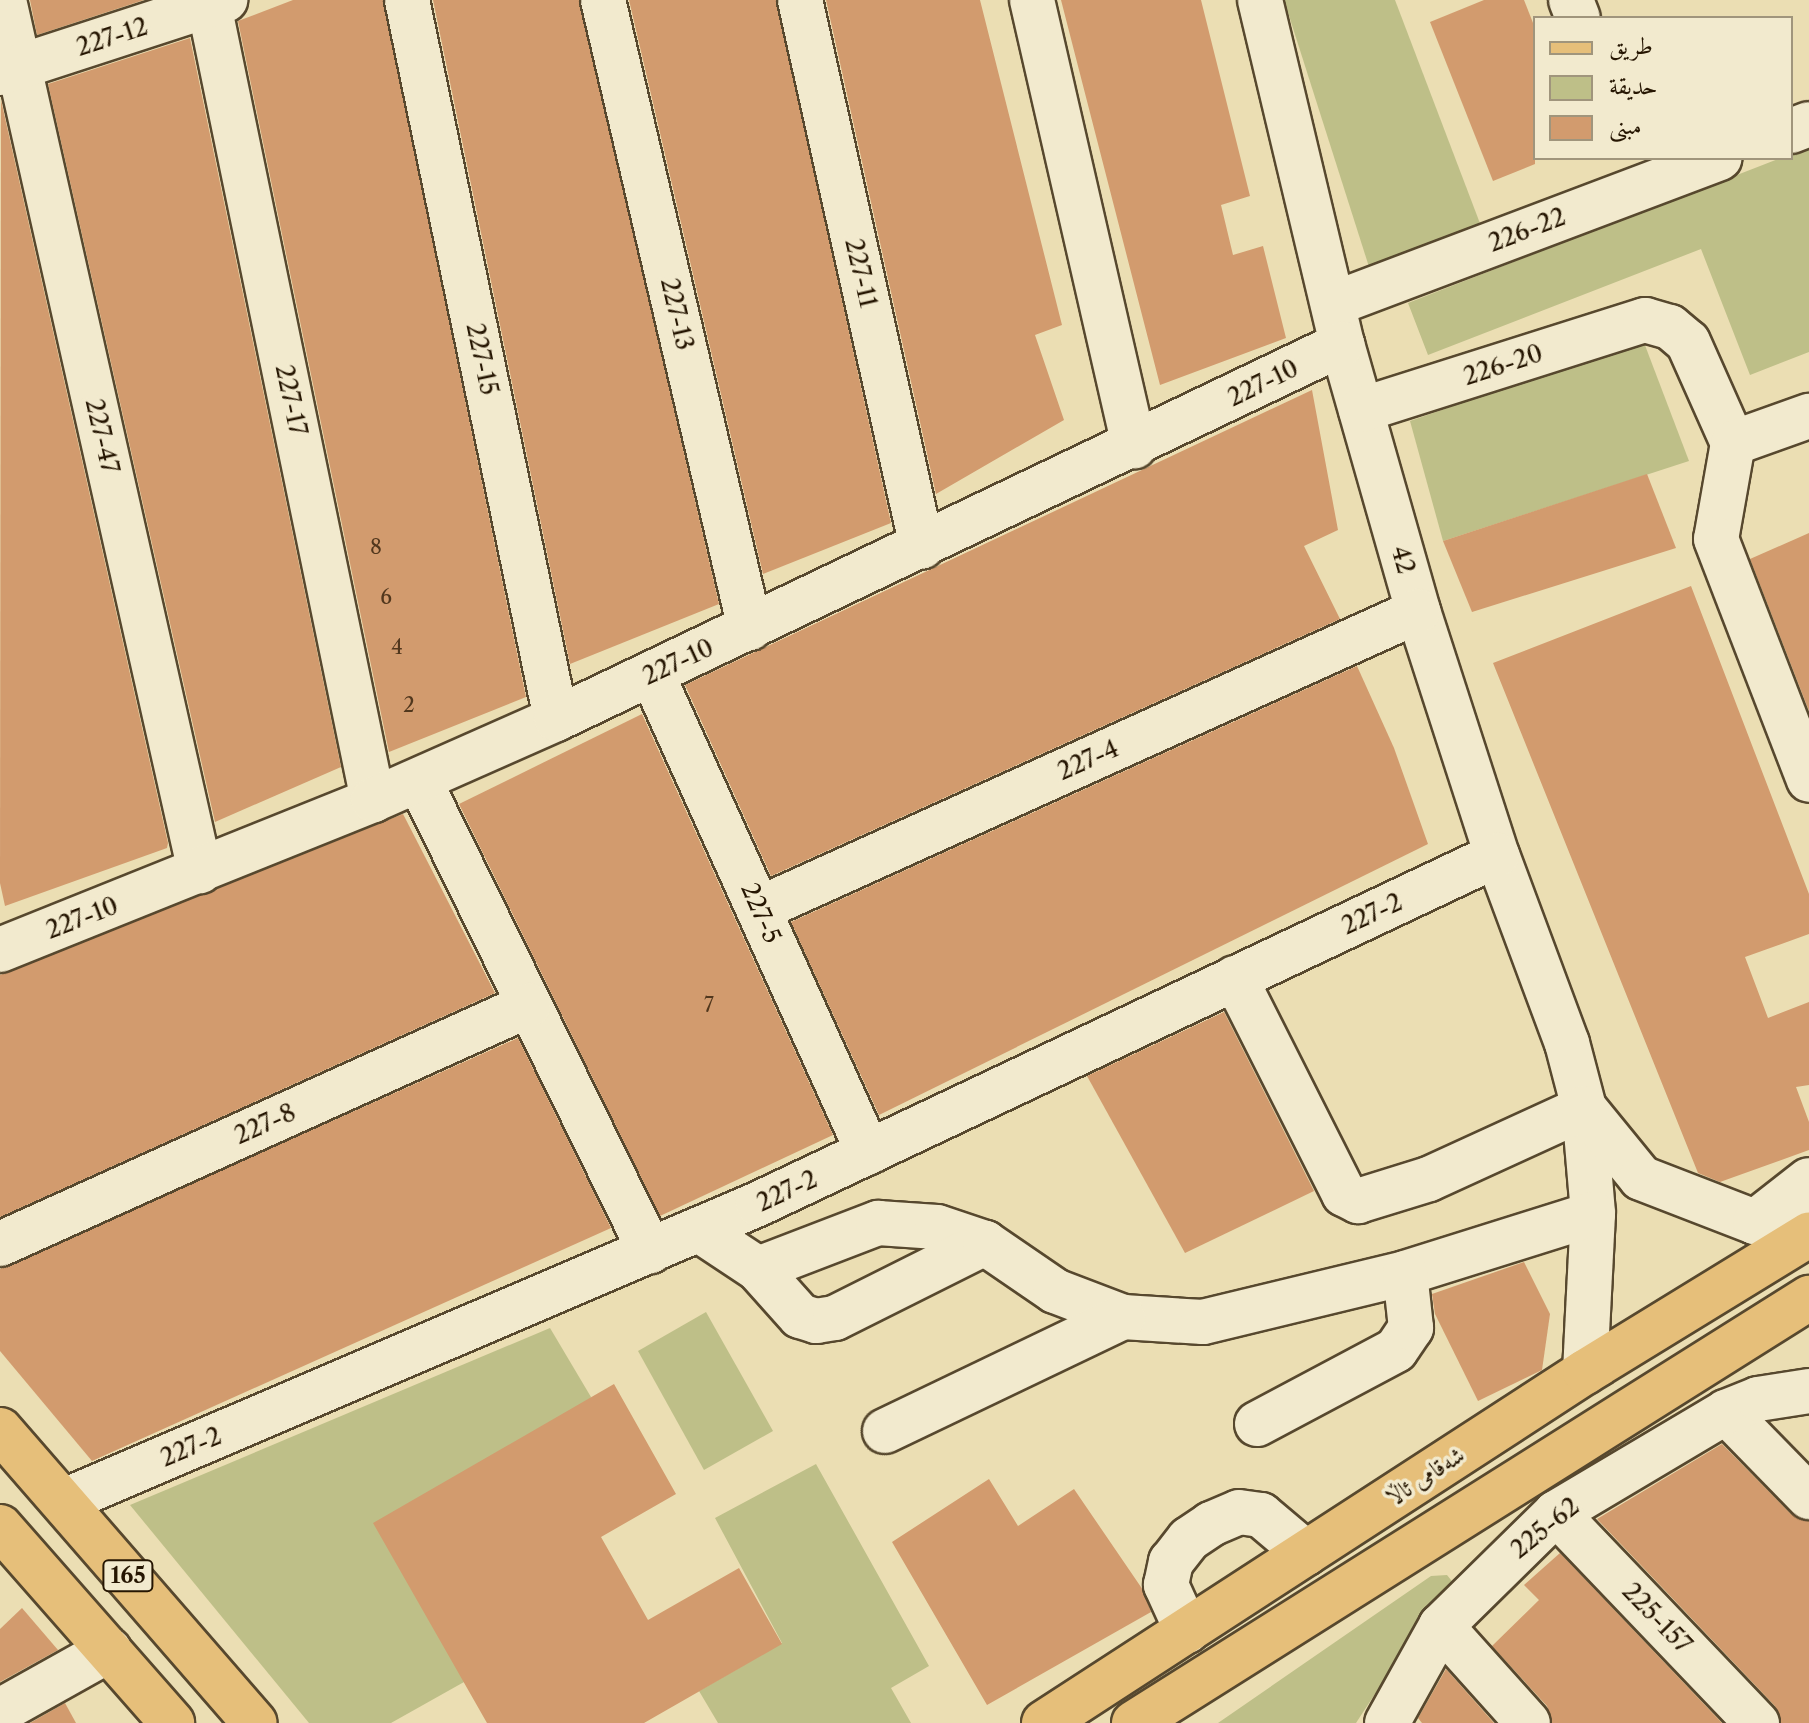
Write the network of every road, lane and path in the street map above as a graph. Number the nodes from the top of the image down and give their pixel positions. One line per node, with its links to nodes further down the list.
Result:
1 (4, 0): 8 (street, 227-47)
2 (407, 0): 20 (street, 227-15)
3 (603, 0): 18 (street, 227-13)
4 (800, 0): 16 (street, 227-11)
5 (1032, 0): 15 (street)
6 (1260, 0): 11 (street, 42)
7 (214, 2): 8 (street, 227-12); 23 (street, 227-17)
8 (10, 70): 25 (street, 227-47)
9 (1708, 160): 10 (street, 226-22)
10 (1641, 172): 11 (street, 226-22)
11 (1339, 324): 12 (street, 42); 15 (street, 227-10)
12 (1361, 410): 14 (street, 226-20); 17 (street, 42)
13 (1809, 416): 14 (street)
14 (1733, 443): 22 (street)
15 (1134, 446): 16 (street, 227-10)
16 (922, 547): 18 (street, 227-10)
17 (1418, 611): 24 (street, 42); 26 (street, 227-4)
18 (750, 628): 19 (street, 227-10)
19 (652, 674): 20 (street, 227-10); 26 (street, 227-5)
20 (556, 719): 21 (street, 227-10)
21 (419, 780): 23 (street, 227-10); 29 (street)
22 (1809, 780)
23 (373, 800): 25 (street, 227-10)
24 (1497, 855): 28 (street, 227-2); 30 (street, 42)
25 (200, 871): 27 (street, 227-10)
26 (759, 909): 31 (street, 227-5)
27 (0, 950)
28 (1235, 978): 30 (street); 31 (street, 227-2)
29 (529, 1005): 39 (street, 227-8); 40 (street)
30 (1584, 1108): 33 (street); 34 (street)
31 (868, 1152): 36 (street, 227-2)
32 (1809, 1180): 34 (street)
33 (1593, 1214): 42 (street); 45 (street)
34 (1755, 1222): 35 (street)
35 (1809, 1227)
36 (699, 1230): 40 (street, 227-2); 41 (street)
37 (1809, 1235): 45 (main road, شه‌قامی ئاڵا)
38 (985, 1243): 41 (street); 41 (street); 44 (street)
39 (0, 1244)
40 (650, 1251): 52 (street, 227-2)
41 (758, 1269)
42 (1405, 1273): 44 (street); 48 (street)
43 (1809, 1298): 63 (main road)
44 (1123, 1317): 50 (street)
45 (1585, 1372): 55 (main road, شه‌قامی ئاڵا)
46 (1809, 1391): 47 (street, 225-62)
47 (1726, 1412): 51 (street); 53 (street, 225-62)
48 (1257, 1424)
49 (0, 1430): 52 (main road, 165)
50 (885, 1431)
51 (1809, 1497)
52 (64, 1501): 61 (main road, 165)
53 (1556, 1513): 56 (street, 225-62); 66 (street, 225-157)
54 (0, 1527): 58 (main road, 165)
55 (1306, 1553): 57 (main road, شه‌قامی ئاڵا); 57 (street)
56 (1441, 1626): 64 (street, 225-62); 65 (street)
57 (1187, 1631): 62 (main road, شه‌قامی ئاڵا)
58 (109, 1650): 59 (street); 60 (main road, 165)
59 (0, 1711)
60 (172, 1723)
61 (255, 1723)
62 (1044, 1723)
63 (1134, 1723)
64 (1387, 1723)
65 (1528, 1723)
66 (1757, 1723)

